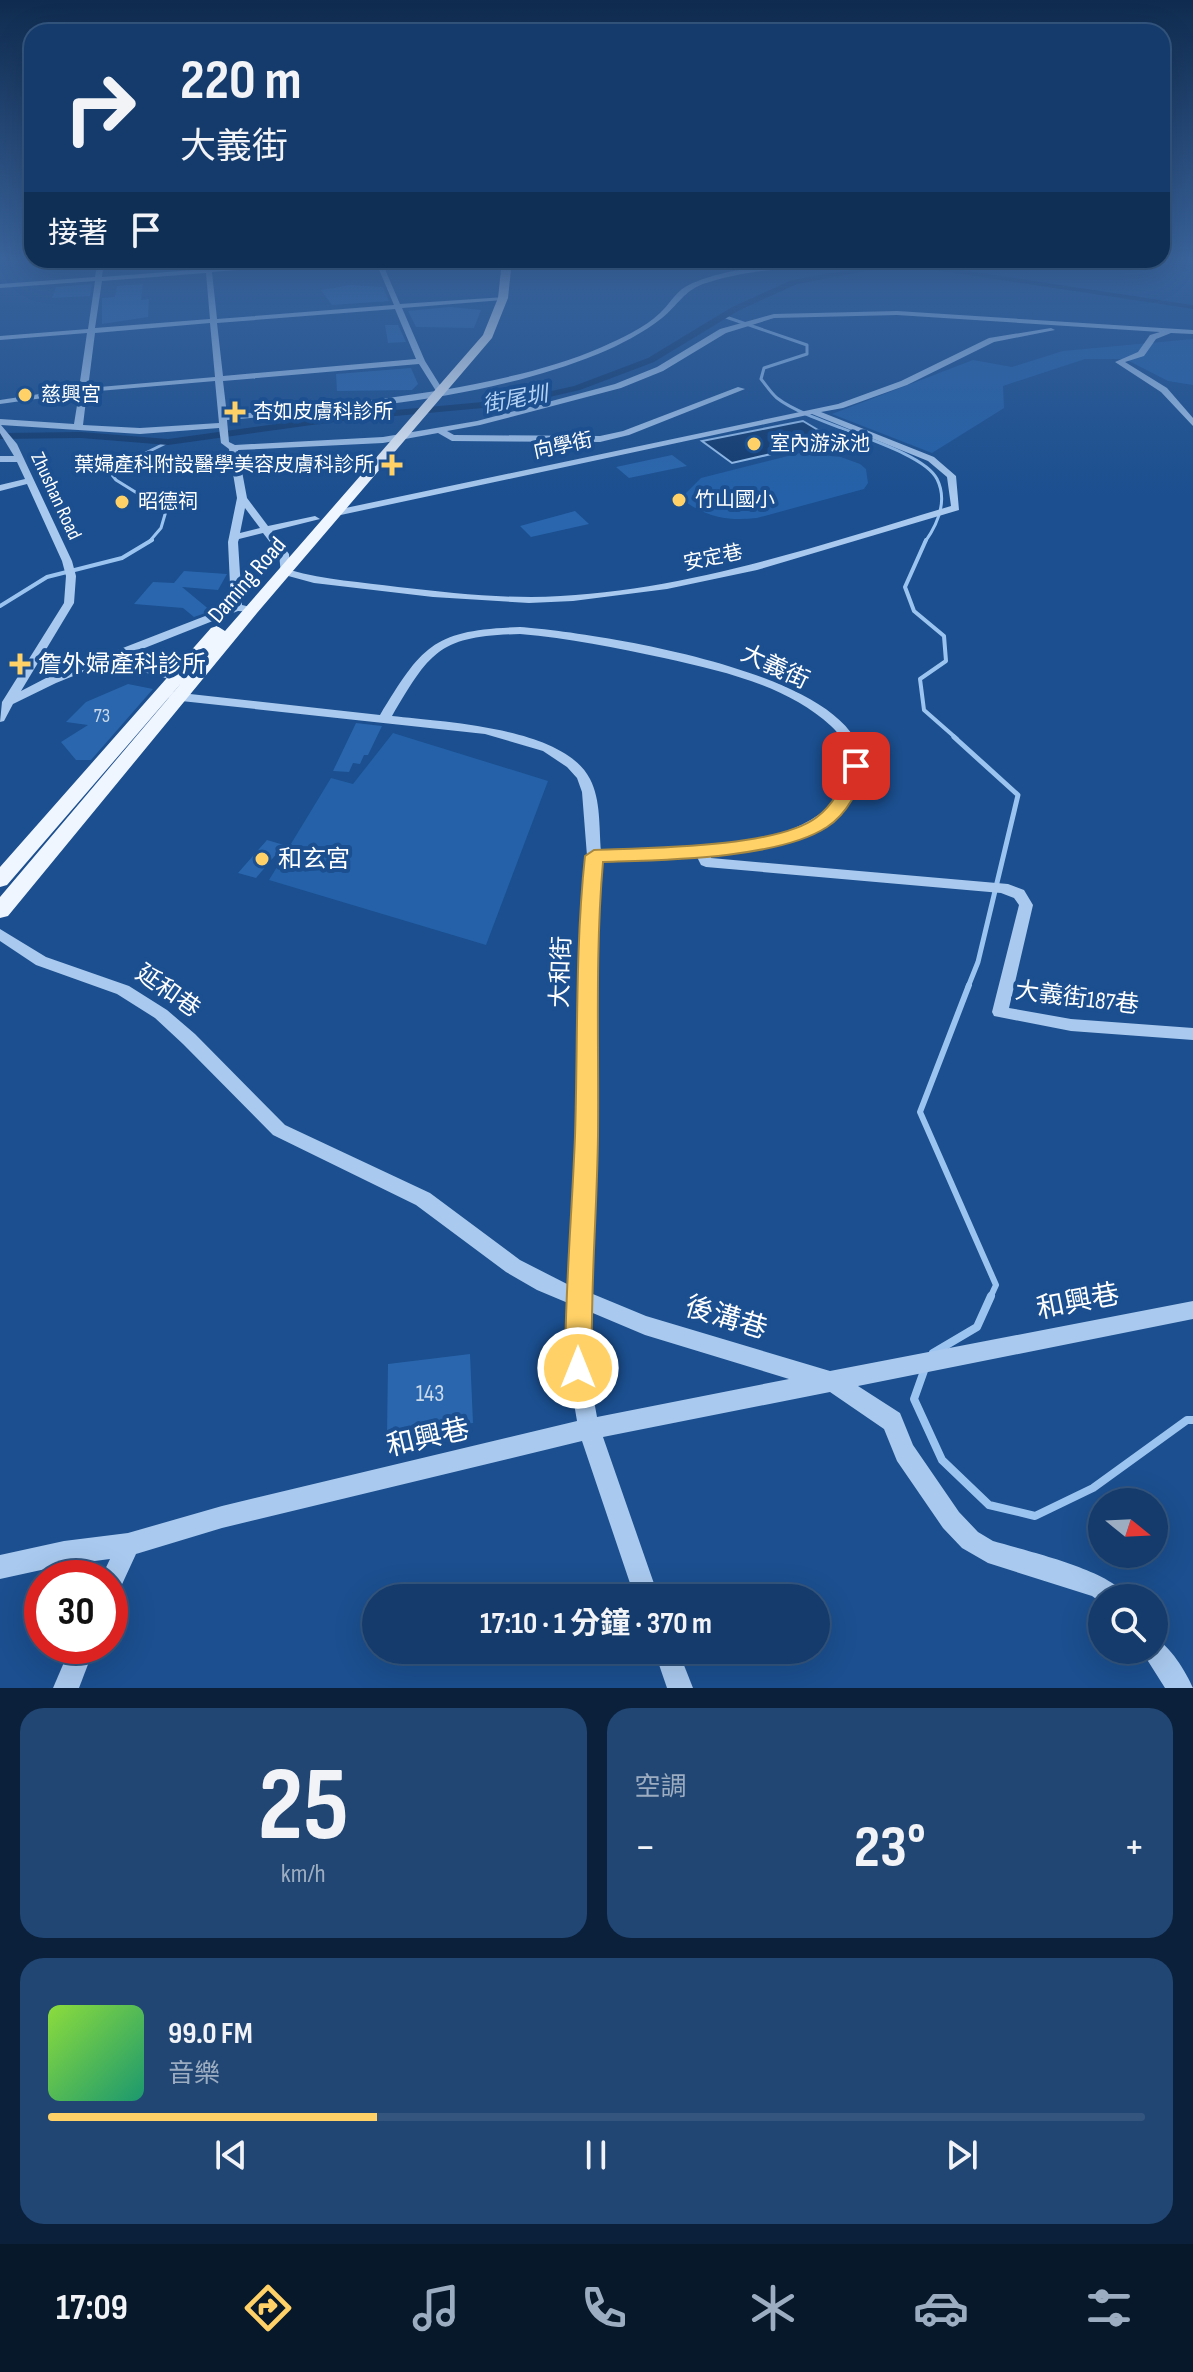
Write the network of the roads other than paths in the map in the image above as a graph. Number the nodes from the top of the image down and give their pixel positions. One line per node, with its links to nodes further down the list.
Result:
1 (89, 339): 13 (street)
2 (215, 339): 10 (street)
3 (412, 339): 9 (street)
4 (472, 339): 11 (main road)
5 (621, 339): 11 (street)
6 (713, 339): 21 (street)
7 (998, 339): 16 (street)
8 (1152, 339): 18 (street)
9 (421, 361): 10 (street); 11 (street)
10 (219, 380): 13 (street); 17 (street)
11 (436, 386): 14 (main road)
12 (741, 389): 21 (street)
13 (85, 391): 15 (street); 20 (street)
14 (426, 400): 17 (street); 22 (main road); 22 (main road)
15 (0, 402)
16 (813, 412): 29 (street, 向學街); 33 (street, 安定巷)
17 (222, 422): 20 (street); 23 (street)
18 (1193, 423)
19 (0, 425): 20 (street); 25 (street, Zhushan Road)
20 (78, 428)
21 (440, 431): 22 (street)
22 (396, 433): 23 (street); 29 (main road, Daming Road); 30 (main road, Daming Road)
23 (229, 446): 28 (street)
24 (0, 459): 25 (street)
25 (18, 459): 26 (street, Zhushan Road)
26 (28, 481): 27 (street); 39 (street, Zhushan Road)
27 (0, 488)
28 (242, 498): 31 (street); 32 (street)
29 (336, 513): 33 (main road, Daming Road)
30 (315, 519): 31 (street); 33 (main road, Daming Road)
31 (264, 531): 32 (street); 33 (street)
32 (234, 537): 34 (street)
33 (285, 563): 34 (main road, Daming Road)
34 (244, 609): 35 (street); 36 (main road, Daming Road); 38 (main road, Daming Road)
35 (126, 653): 36 (street); 39 (street)
36 (176, 677): 37 (main road, Daming Road)
37 (159, 695): 38 (street, 大和街); 44 (main road, Daming Road)
38 (180, 696): 40 (street, 大和街); 45 (main road, Daming Road)
39 (8, 702): 41 (street)
40 (385, 717): 42 (street, 大義街); 43 (street, 大和街)
41 (0, 718)
42 (702, 852): 43 (street, 大義街); 47 (street, 大義街187巷)
43 (594, 856): 49 (street, 大和街)
44 (0, 880)
45 (0, 911)
46 (0, 934): 48 (street, 延和巷)
47 (1193, 1034)
48 (279, 1130): 49 (street, 後溝巷)
49 (578, 1298): 51 (street, 後溝巷); 52 (street, 大和街)
50 (1193, 1310): 51 (street, 和興巷)
51 (835, 1383): 52 (street, 和興巷); 57 (street, 後溝巷)
52 (589, 1429): 53 (street, 和興巷); 56 (street, 大和街)
53 (128, 1545): 54 (street); 55 (street, 和興巷)
54 (121, 1560)
55 (0, 1567)
56 (642, 1584)
57 (1093, 1584)
58 (76, 1664): 61 (street)
59 (671, 1664): 62 (street)
60 (1163, 1664): 63 (street)
61 (66, 1688)
62 (680, 1688)
63 (1180, 1688)

